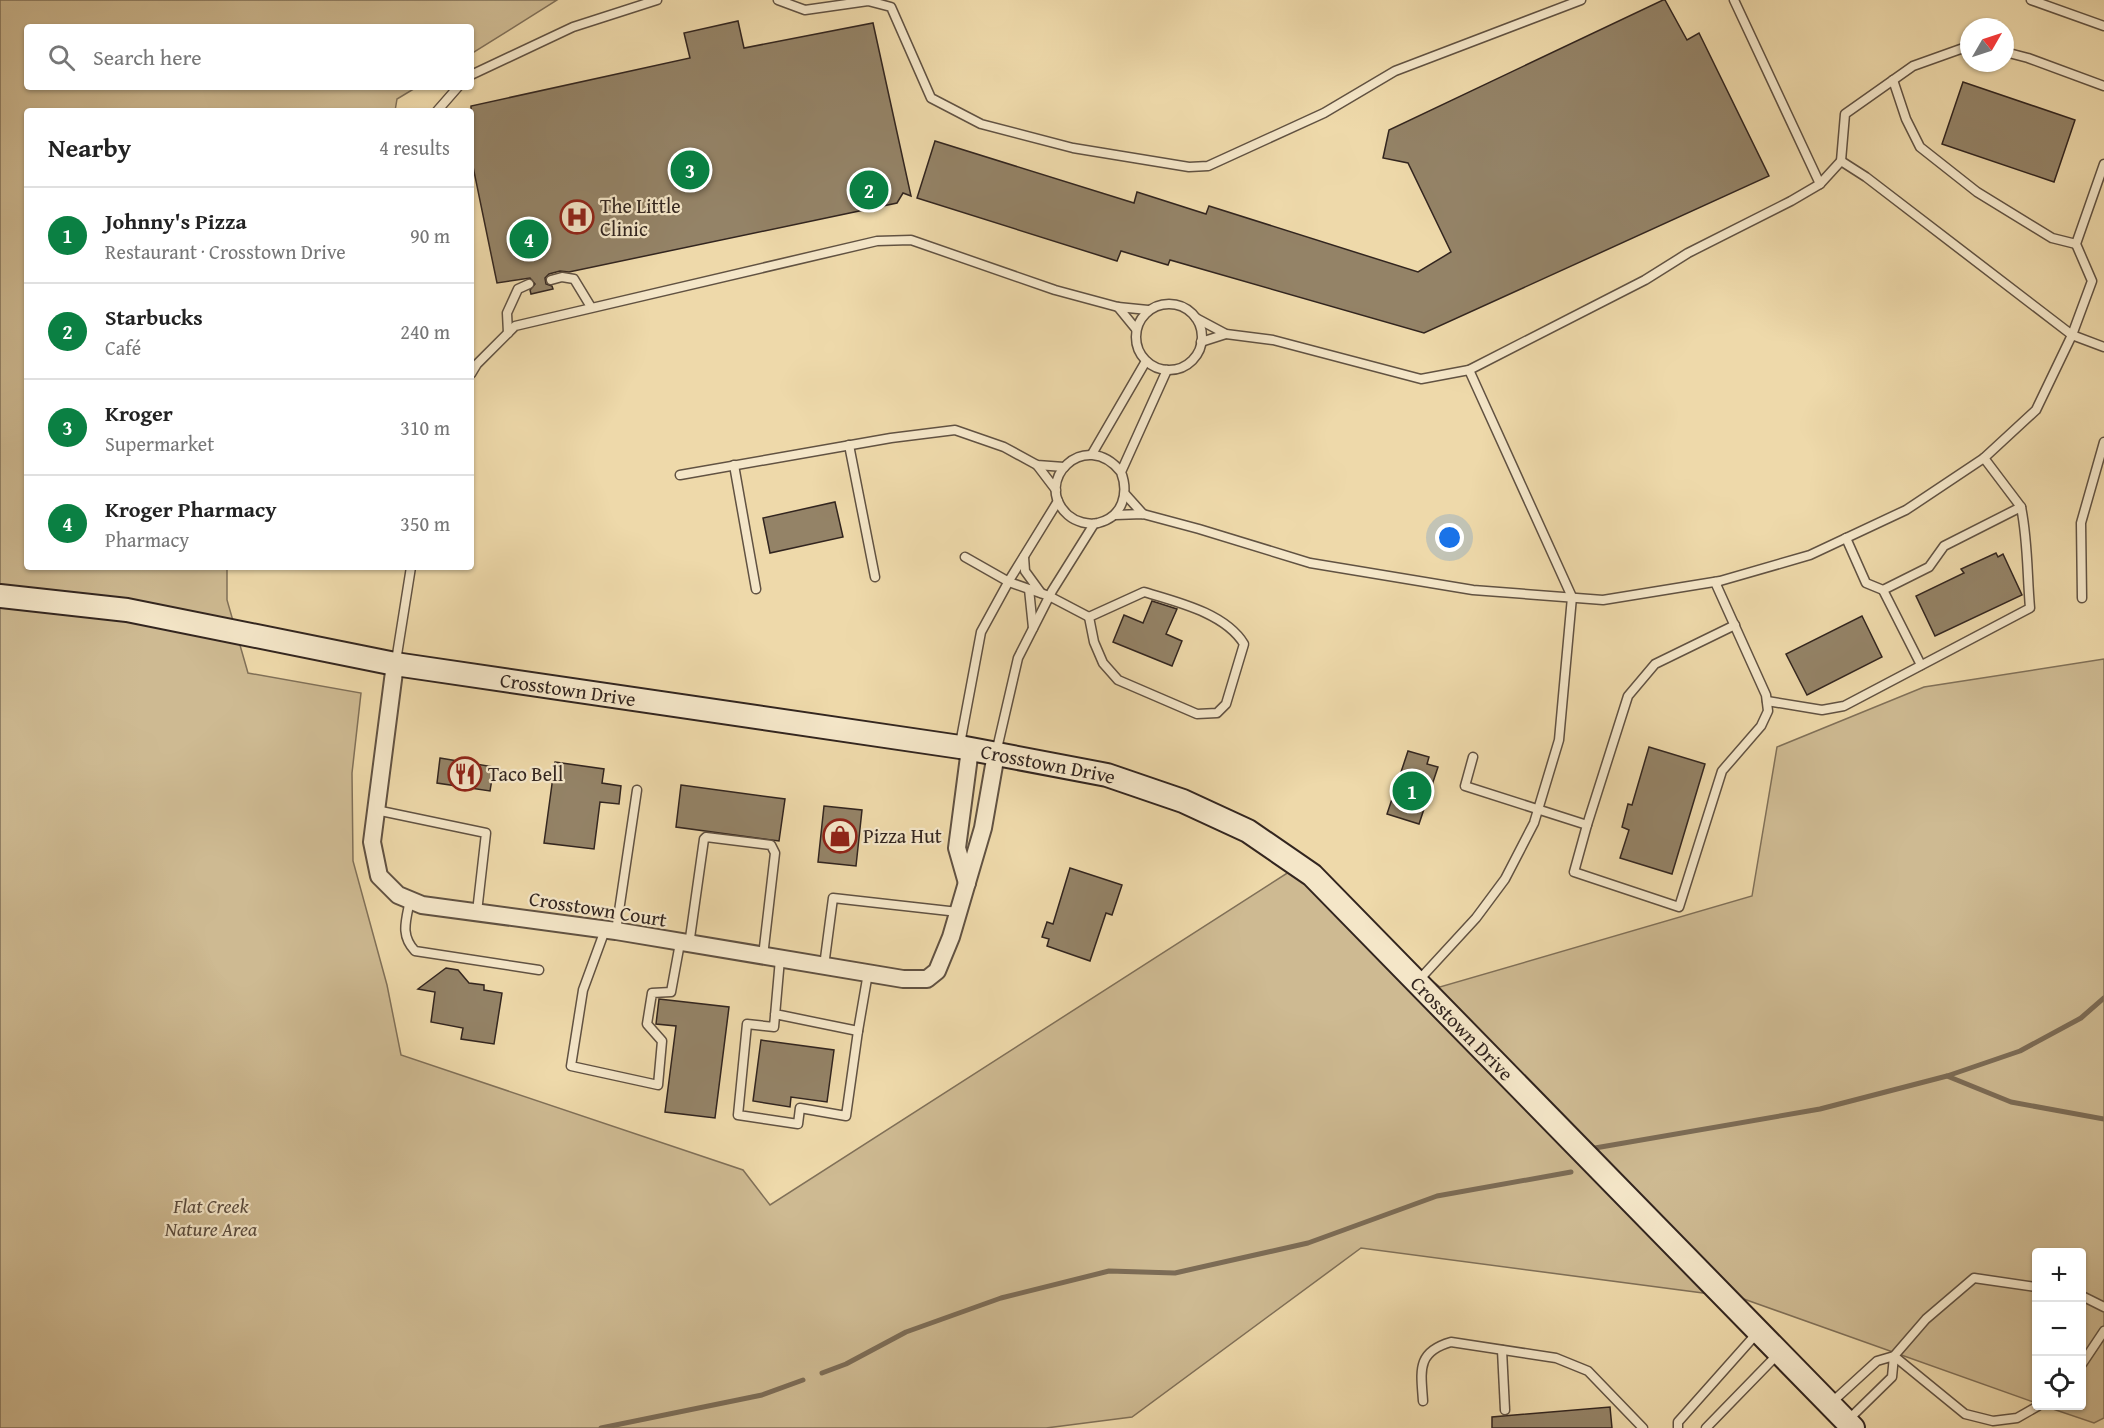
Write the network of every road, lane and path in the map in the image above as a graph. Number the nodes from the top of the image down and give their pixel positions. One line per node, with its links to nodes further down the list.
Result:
1 (657, 0): 9 (lane)
2 (778, 0): 3 (lane)
3 (1581, 0)
4 (1734, 0): 17 (lane)
5 (2031, 0): 6 (lane)
6 (2104, 26)
7 (1960, 49): 10 (lane)
8 (2014, 54): 11 (lane)
9 (474, 74)
10 (1893, 80): 14 (lane); 18 (lane)
11 (2104, 86)
12 (455, 90): 13 (lane)
13 (440, 108)
14 (1841, 161): 17 (lane); 28 (lane)
15 (2104, 164): 16 (lane)
16 (2101, 183): 18 (lane)
17 (1820, 184): 34 (lane)
18 (2076, 244): 28 (lane)
19 (551, 280): 21 (lane)
20 (529, 284): 26 (lane)
21 (591, 307): 22 (lane); 26 (lane)
22 (1118, 307): 23 (lane); 25 (lane)
23 (1148, 310): 24 (lane); 25 (lane)
24 (1196, 318): 27 (lane); 29 (lane)
25 (1136, 329): 31 (lane)
26 (508, 333): 32 (lane)
27 (1226, 334): 29 (lane); 34 (lane)
28 (2072, 335): 30 (lane); 38 (lane)
29 (1201, 342): 33 (lane)
30 (2104, 347)
31 (1146, 361): 33 (lane); 37 (lane)
32 (474, 369)
33 (1167, 370): 42 (lane)
34 (1469, 370): 63 (lane)
35 (2104, 442): 64 (lane)
36 (849, 445): 39 (lane); 40 (lane); 55 (lane)
37 (1092, 454): 41 (lane); 42 (lane)
38 (1984, 458): 47 (lane); 51 (lane)
39 (734, 465): 43 (lane); 58 (lane)
40 (1037, 465): 41 (lane); 44 (lane)
41 (1064, 467): 44 (lane)
42 (1121, 472): 45 (lane)
43 (680, 475)
44 (1056, 490): 46 (lane)
45 (1125, 494): 48 (lane); 49 (lane)
46 (1058, 501): 50 (lane); 52 (lane)
47 (2021, 507): 60 (lane); 69 (lane)
48 (1143, 514): 49 (lane); 63 (lane)
49 (1115, 515): 50 (lane)
50 (1094, 524): 61 (lane)
51 (1846, 538): 57 (lane); 60 (lane)
52 (1024, 556): 56 (lane); 61 (lane)
53 (965, 557): 56 (lane)
54 (411, 570): 68 (lane)
55 (875, 577)
56 (1008, 582): 59 (lane); 71 (lane)
57 (1715, 582): 63 (lane); 66 (lane)
58 (756, 589)
59 (1029, 589): 61 (lane); 67 (lane)
60 (1883, 590): 69 (lane)
61 (1045, 594): 65 (lane); 67 (lane)
62 (0, 596): 68 (street, Crosstown Drive)
63 (1572, 597): 75 (lane)
64 (2082, 598)
65 (1089, 617): 65 (lane)
66 (1735, 625): 70 (lane); 77 (lane)
67 (1033, 628): 72 (lane)
68 (395, 664): 71 (street, Crosstown Drive); 76 (street, Crosstown Court)
69 (1922, 666): 70 (lane)
70 (1767, 701): 77 (lane)
71 (965, 748): 72 (street, Crosstown Drive); 78 (street)
72 (996, 754): 78 (street, Crosstown Court); 89 (street, Crosstown Drive)
73 (1473, 757): 75 (lane)
74 (637, 790): 82 (lane)
75 (1538, 808): 77 (lane); 89 (lane)
76 (376, 810): 79 (street, Crosstown Court); 80 (lane)
77 (1587, 825)
78 (967, 884): 81 (street, Crosstown Court)
79 (410, 900): 80 (street, Crosstown Court); 87 (lane)
80 (477, 912): 82 (street, Crosstown Court)
81 (958, 912): 86 (lane); 88 (street, Crosstown Court)
82 (610, 931): 83 (street, Crosstown Court); 83 (lane)
83 (685, 944): 84 (street, Crosstown Court); 84 (lane)
84 (763, 956): 85 (street, Crosstown Court)
85 (780, 959): 86 (street, Crosstown Court); 90 (lane)
86 (824, 966): 88 (street, Crosstown Court)
87 (539, 970)
88 (868, 973): 91 (lane)
89 (1418, 982): 96 (street, Crosstown Drive)
90 (775, 1014): 91 (lane); 91 (lane)
91 (858, 1031)
92 (2032, 1286): 99 (lane)
93 (2086, 1298): 94 (lane)
94 (2104, 1307)
95 (2104, 1331): 100 (lane)
96 (1758, 1332): 98 (street, Crosstown Drive); 107 (lane)
97 (1502, 1350): 101 (lane); 103 (lane); 106 (lane)
98 (1779, 1353): 102 (street, Crosstown Drive); 108 (lane)
99 (1894, 1356): 102 (lane); 104 (lane); 105 (lane)
100 (2086, 1358)
101 (1423, 1401)
102 (1830, 1405): 105 (street, Crosstown Drive)
103 (1505, 1410)
104 (2032, 1410)
105 (1850, 1425)
106 (1643, 1428)
107 (1678, 1428)
108 (1706, 1428)

